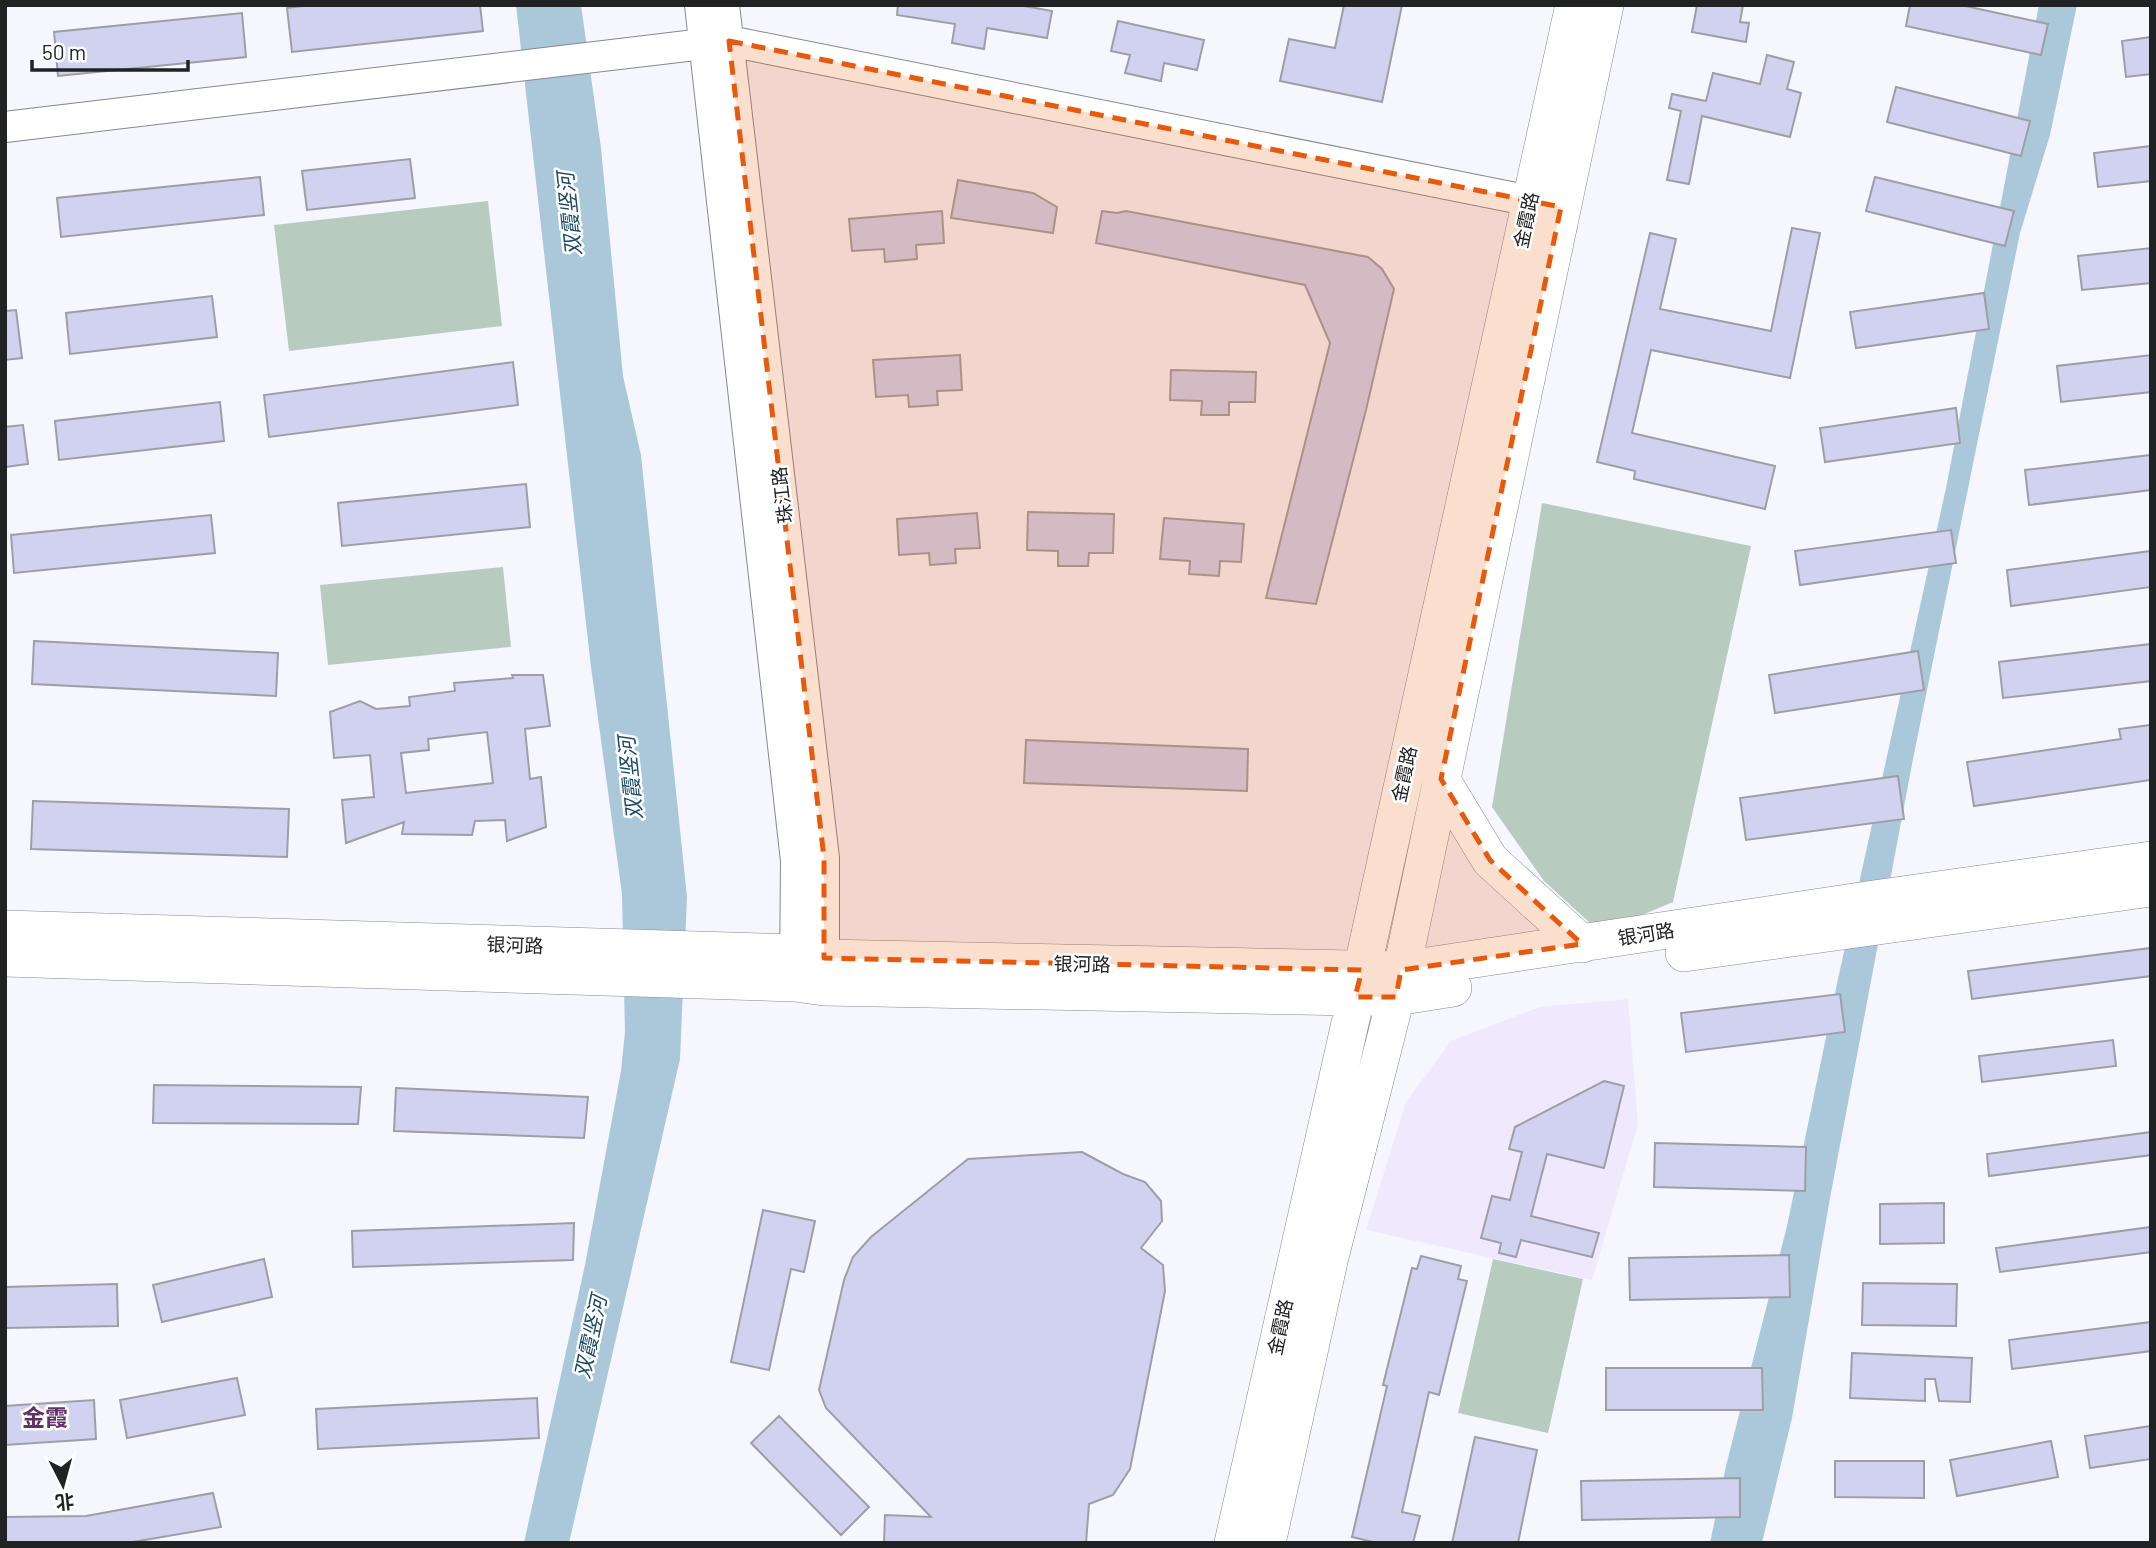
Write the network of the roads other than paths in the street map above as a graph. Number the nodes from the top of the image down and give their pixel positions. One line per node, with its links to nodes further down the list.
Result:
1 (700, 5): 5 (street, 珠江路)
2 (724, 5): 5 (street, 珠江路)
3 (1574, 5): 7 (main road, 金霞路)
4 (1605, 5): 7 (main road, 金霞路)
5 (717, 43): 6 (street); 7 (street); 15 (street, 珠江路)
6 (5, 127)
7 (1546, 204): 8 (main road, 金霞路); 17 (main road, 金霞路)
8 (1441, 779): 12 (main road); 16 (main road, 金霞路)
9 (2151, 860): 12 (main road, 银河路)
10 (2151, 888): 16 (main road, 银河路)
11 (5, 929): 14 (main road, 银河路)
12 (1582, 944): 16 (main road, 银河路)
13 (5, 958): 14 (main road, 银河路)
14 (579, 962): 15 (main road, 银河路)
15 (810, 970): 17 (main road, 银河路)
16 (1399, 983): 17 (main road, 银河路); 19 (main road, 金霞路)
17 (1358, 984): 18 (main road, 金霞路)
18 (1233, 1543)
19 (1267, 1543)

